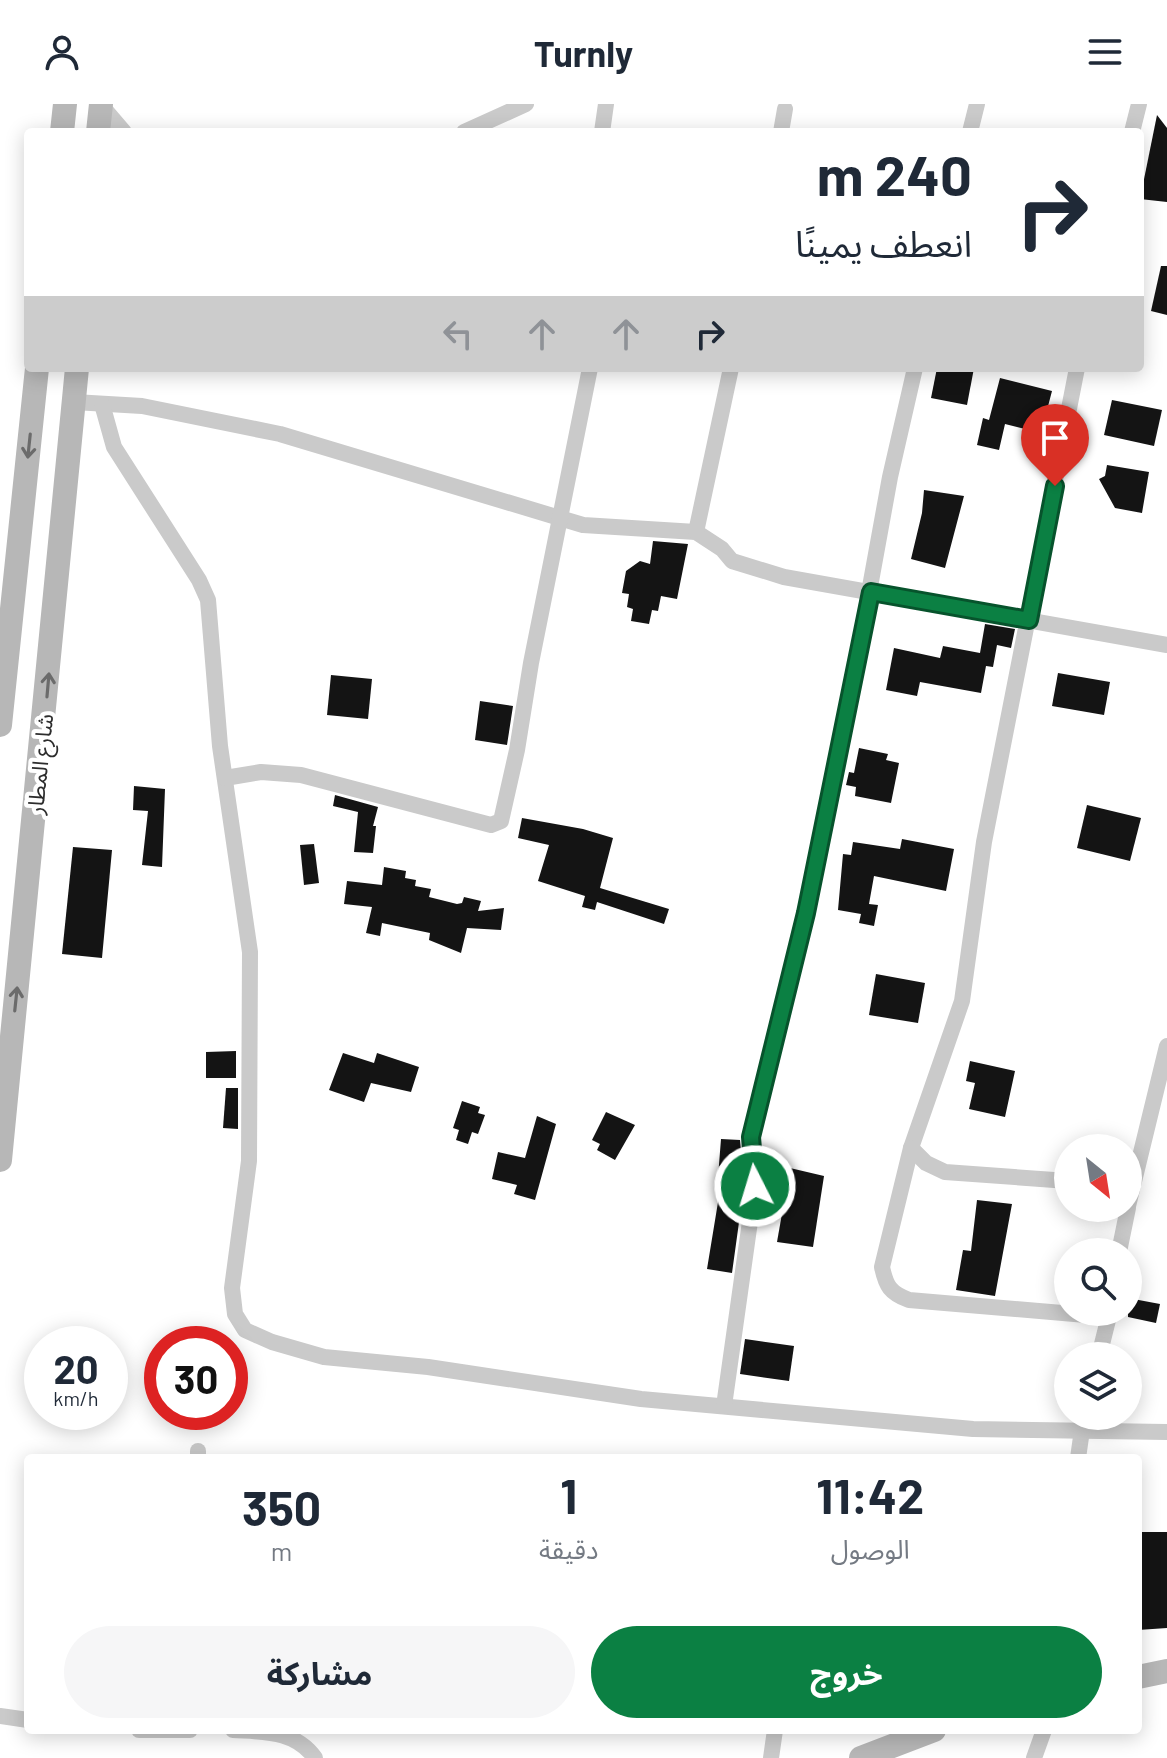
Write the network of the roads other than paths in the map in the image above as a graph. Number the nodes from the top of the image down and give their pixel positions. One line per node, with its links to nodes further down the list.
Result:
1 (65, 104): 8 (street)
2 (101, 104): 9 (street); 10 (street)
3 (526, 104): 11 (street)
4 (606, 104): 12 (street)
5 (977, 104): 14 (street)
6 (1139, 104): 15 (street)
7 (785, 109): 13 (street)
8 (62, 128)
9 (98, 128)
10 (121, 128)
11 (473, 128)
12 (603, 128)
13 (782, 128)
14 (971, 128)
15 (1133, 128)
16 (37, 372): 29 (street, شارع المطار, one-way to 29)
17 (77, 372): 22 (street, شارع المطار)
18 (589, 372): 24 (street)
19 (730, 372): 25 (street)
20 (914, 372): 26 (street)
21 (1076, 372): 27 (street)
22 (74, 402): 23 (street); 34 (street, شارع المطار, one-way to 22)
23 (102, 404): 24 (street); 30 (street)
24 (559, 519): 25 (street); 30 (street)
25 (696, 532): 26 (street)
26 (871, 592): 27 (street); 37 (street)
27 (1029, 620): 28 (street); 33 (street)
28 (1167, 645)
29 (0, 725)
30 (225, 778): 37 (street)
31 (1167, 1046): 32 (street)
32 (1142, 1140)
33 (911, 1148): 35 (street); 36 (street)
34 (0, 1159)
35 (1054, 1180)
36 (1054, 1311)
37 (724, 1406): 38 (street)
38 (1054, 1425)
39 (1081, 1430): 42 (street)
40 (1142, 1430): 41 (street)
41 (1167, 1432)
42 (1078, 1454)
43 (1167, 1671): 44 (street)
44 (1142, 1676)
45 (0, 1716): 46 (street)
46 (24, 1719)
47 (289, 1734): 51 (street)
48 (774, 1734): 52 (street)
49 (924, 1734): 53 (street)
50 (1043, 1734): 54 (street)
51 (315, 1758)
52 (771, 1758)
53 (861, 1758)
54 (1034, 1758)

